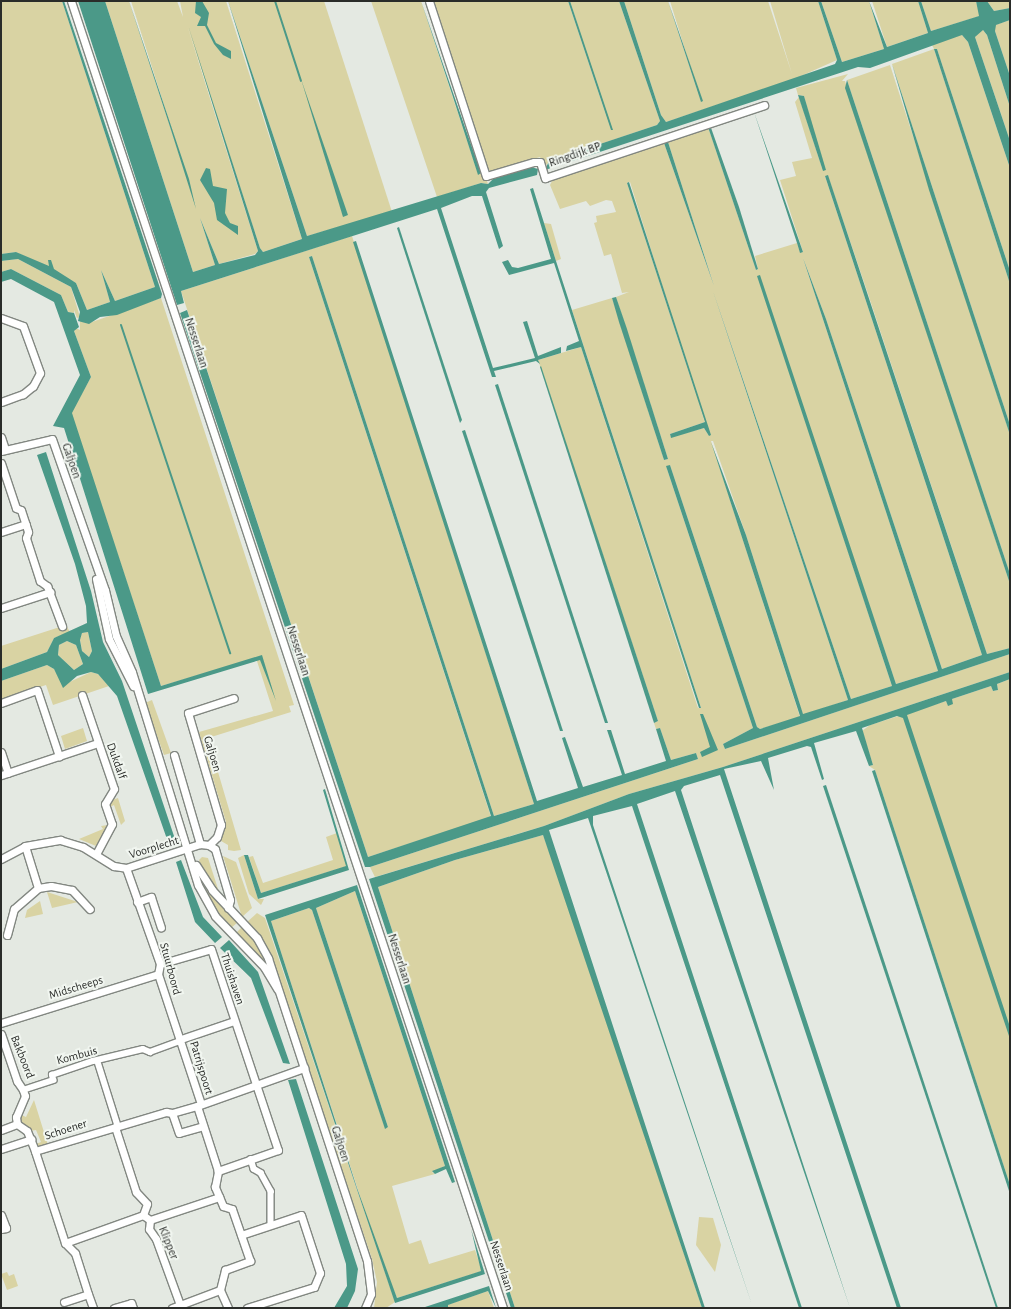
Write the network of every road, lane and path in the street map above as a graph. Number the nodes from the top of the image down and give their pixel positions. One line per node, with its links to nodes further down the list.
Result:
1 (71, 1): 77 (street, Nesserlaan)
2 (428, 1): 3 (street, Ringdijk BP)
3 (764, 105)
4 (1, 318): 5 (street)
5 (1, 402)
6 (1, 437): 7 (street)
7 (3, 450): 25 (street, Galjoen)
8 (1, 463): 9 (street)
9 (26, 524): 10 (street); 11 (street)
10 (1, 532)
11 (50, 592): 12 (street); 13 (street)
12 (1, 608)
13 (62, 626)
14 (82, 695): 17 (street, Dukdalf)
15 (234, 698): 23 (street, Galjoen)
16 (1, 703): 19 (street)
17 (98, 743): 19 (street); 26 (street, Dukdalf)
18 (1, 752): 21 (street)
19 (59, 756): 21 (street)
20 (174, 756): 22 (street)
21 (4, 774)
22 (200, 844): 23 (street); 25 (street)
23 (209, 845): 32 (street)
24 (26, 846): 26 (street, Voorplecht); 27 (street, Voorplecht); 29 (street)
25 (188, 849): 28 (street, Voorplecht); 32 (street, Galjoen); 37 (street, Galjoen)
26 (96, 854): 28 (street, Voorplecht)
27 (1, 859)
28 (126, 868): 30 (street, Voorplecht)
29 (38, 888): 31 (street); 34 (street)
30 (138, 903): 33 (street, Stuurboord); 35 (street, Stuurboord)
31 (90, 908)
32 (228, 908): 37 (street, Galjoen)
33 (161, 927)
34 (7, 935)
35 (160, 964): 36 (street, Stuurboord); 38 (street, Thuishaven)
36 (158, 974): 39 (street, Midscheeps); 41 (street, Stuurboord)
37 (277, 989): 43 (street, Galjoen)
38 (234, 1021): 41 (street, Thuishaven); 44 (street, Thuishaven)
39 (1, 1023)
40 (1, 1034): 45 (street, Bakboord)
41 (181, 1040): 42 (street, Kombuis); 46 (street, Patrijspoort)
42 (98, 1062): 45 (street, Kombuis); 49 (street)
43 (304, 1068): 44 (street); 76 (street, Galjoen)
44 (255, 1085): 46 (street); 55 (street, Thuishaven)
45 (24, 1090): 48 (street, Bakboord)
46 (199, 1105): 47 (street, Schoener); 50 (street)
47 (172, 1113): 49 (street, Schoener); 50 (street)
48 (17, 1124): 51 (street); 52 (street)
49 (116, 1126): 54 (street, Schoener); 59 (street)
50 (203, 1126): 56 (street)
51 (1, 1130)
52 (31, 1139): 53 (street); 54 (street)
53 (1, 1149)
54 (36, 1151): 64 (street, Schoener)
55 (250, 1159): 56 (street); 61 (street)
56 (218, 1170): 57 (street)
57 (219, 1197): 60 (street); 63 (street)
58 (1, 1215): 62 (street)
59 (143, 1215): 60 (street, Klipper); 64 (street)
60 (150, 1220): 69 (street, Klipper)
61 (271, 1224): 63 (street); 75 (street)
62 (1, 1229)
63 (241, 1235): 65 (street)
64 (65, 1243): 66 (street, Schoener)
65 (220, 1290): 68 (street); 74 (street)
66 (88, 1294): 67 (street); 70 (street, Schoener)
67 (64, 1302)
68 (191, 1305): 69 (street)
69 (180, 1306): 73 (street)
70 (93, 1308)
71 (114, 1308): 72 (street)
72 (133, 1308)
73 (172, 1308)
74 (228, 1308)
75 (247, 1308)
76 (365, 1308)
77 (503, 1308)

